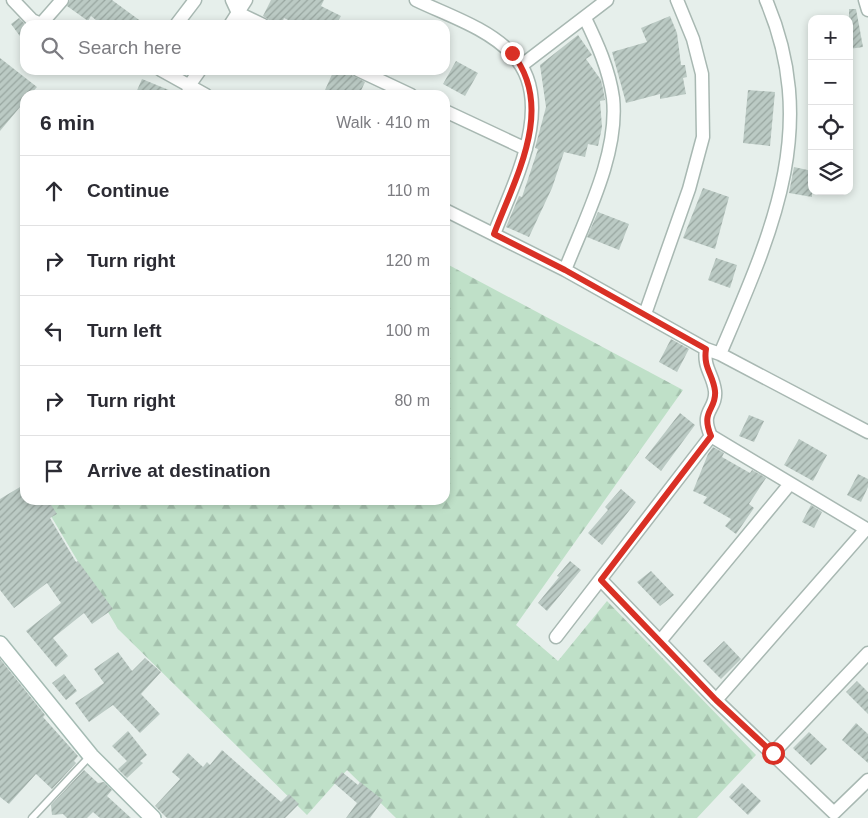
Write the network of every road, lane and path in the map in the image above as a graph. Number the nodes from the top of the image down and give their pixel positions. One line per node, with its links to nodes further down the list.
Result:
1 (13, 0): 14 (street)
2 (62, 0): 15 (street)
3 (195, 0): 16 (street)
4 (232, 0): 12 (street)
5 (246, 0): 12 (street)
6 (416, 0): 19 (street)
7 (607, 0): 13 (street)
8 (677, 0): 31 (street)
9 (766, 0): 33 (street)
10 (865, 0): 11 (street)
11 (868, 10)
12 (238, 13): 17 (street); 18 (street)
13 (585, 18): 19 (street); 30 (street)
14 (32, 20)
15 (44, 20)
16 (180, 20)
17 (233, 20)
18 (253, 20)
19 (522, 65): 27 (street)
20 (169, 75): 23 (street)
21 (196, 75): 23 (street)
22 (369, 75): 25 (street)
23 (188, 87): 24 (street)
24 (195, 90)
25 (400, 90)
26 (450, 113): 27 (street)
27 (526, 149): 29 (street)
28 (450, 212): 29 (street)
29 (494, 234): 30 (street)
30 (565, 270): 31 (street)
31 (645, 314): 32 (street)
32 (706, 349): 33 (street); 35 (street)
33 (720, 354): 34 (street)
34 (868, 432)
35 (711, 436): 36 (street); 38 (street)
36 (789, 485): 37 (street); 40 (street)
37 (867, 530): 43 (street)
38 (601, 580): 39 (street); 40 (street)
39 (556, 637)
40 (661, 640): 43 (street)
41 (0, 644): 45 (street)
42 (868, 653): 44 (street)
43 (716, 700): 44 (street)
44 (773, 753): 46 (street)
45 (91, 756): 47 (lane); 48 (street)
46 (868, 780)
47 (32, 818)
48 (153, 818)

